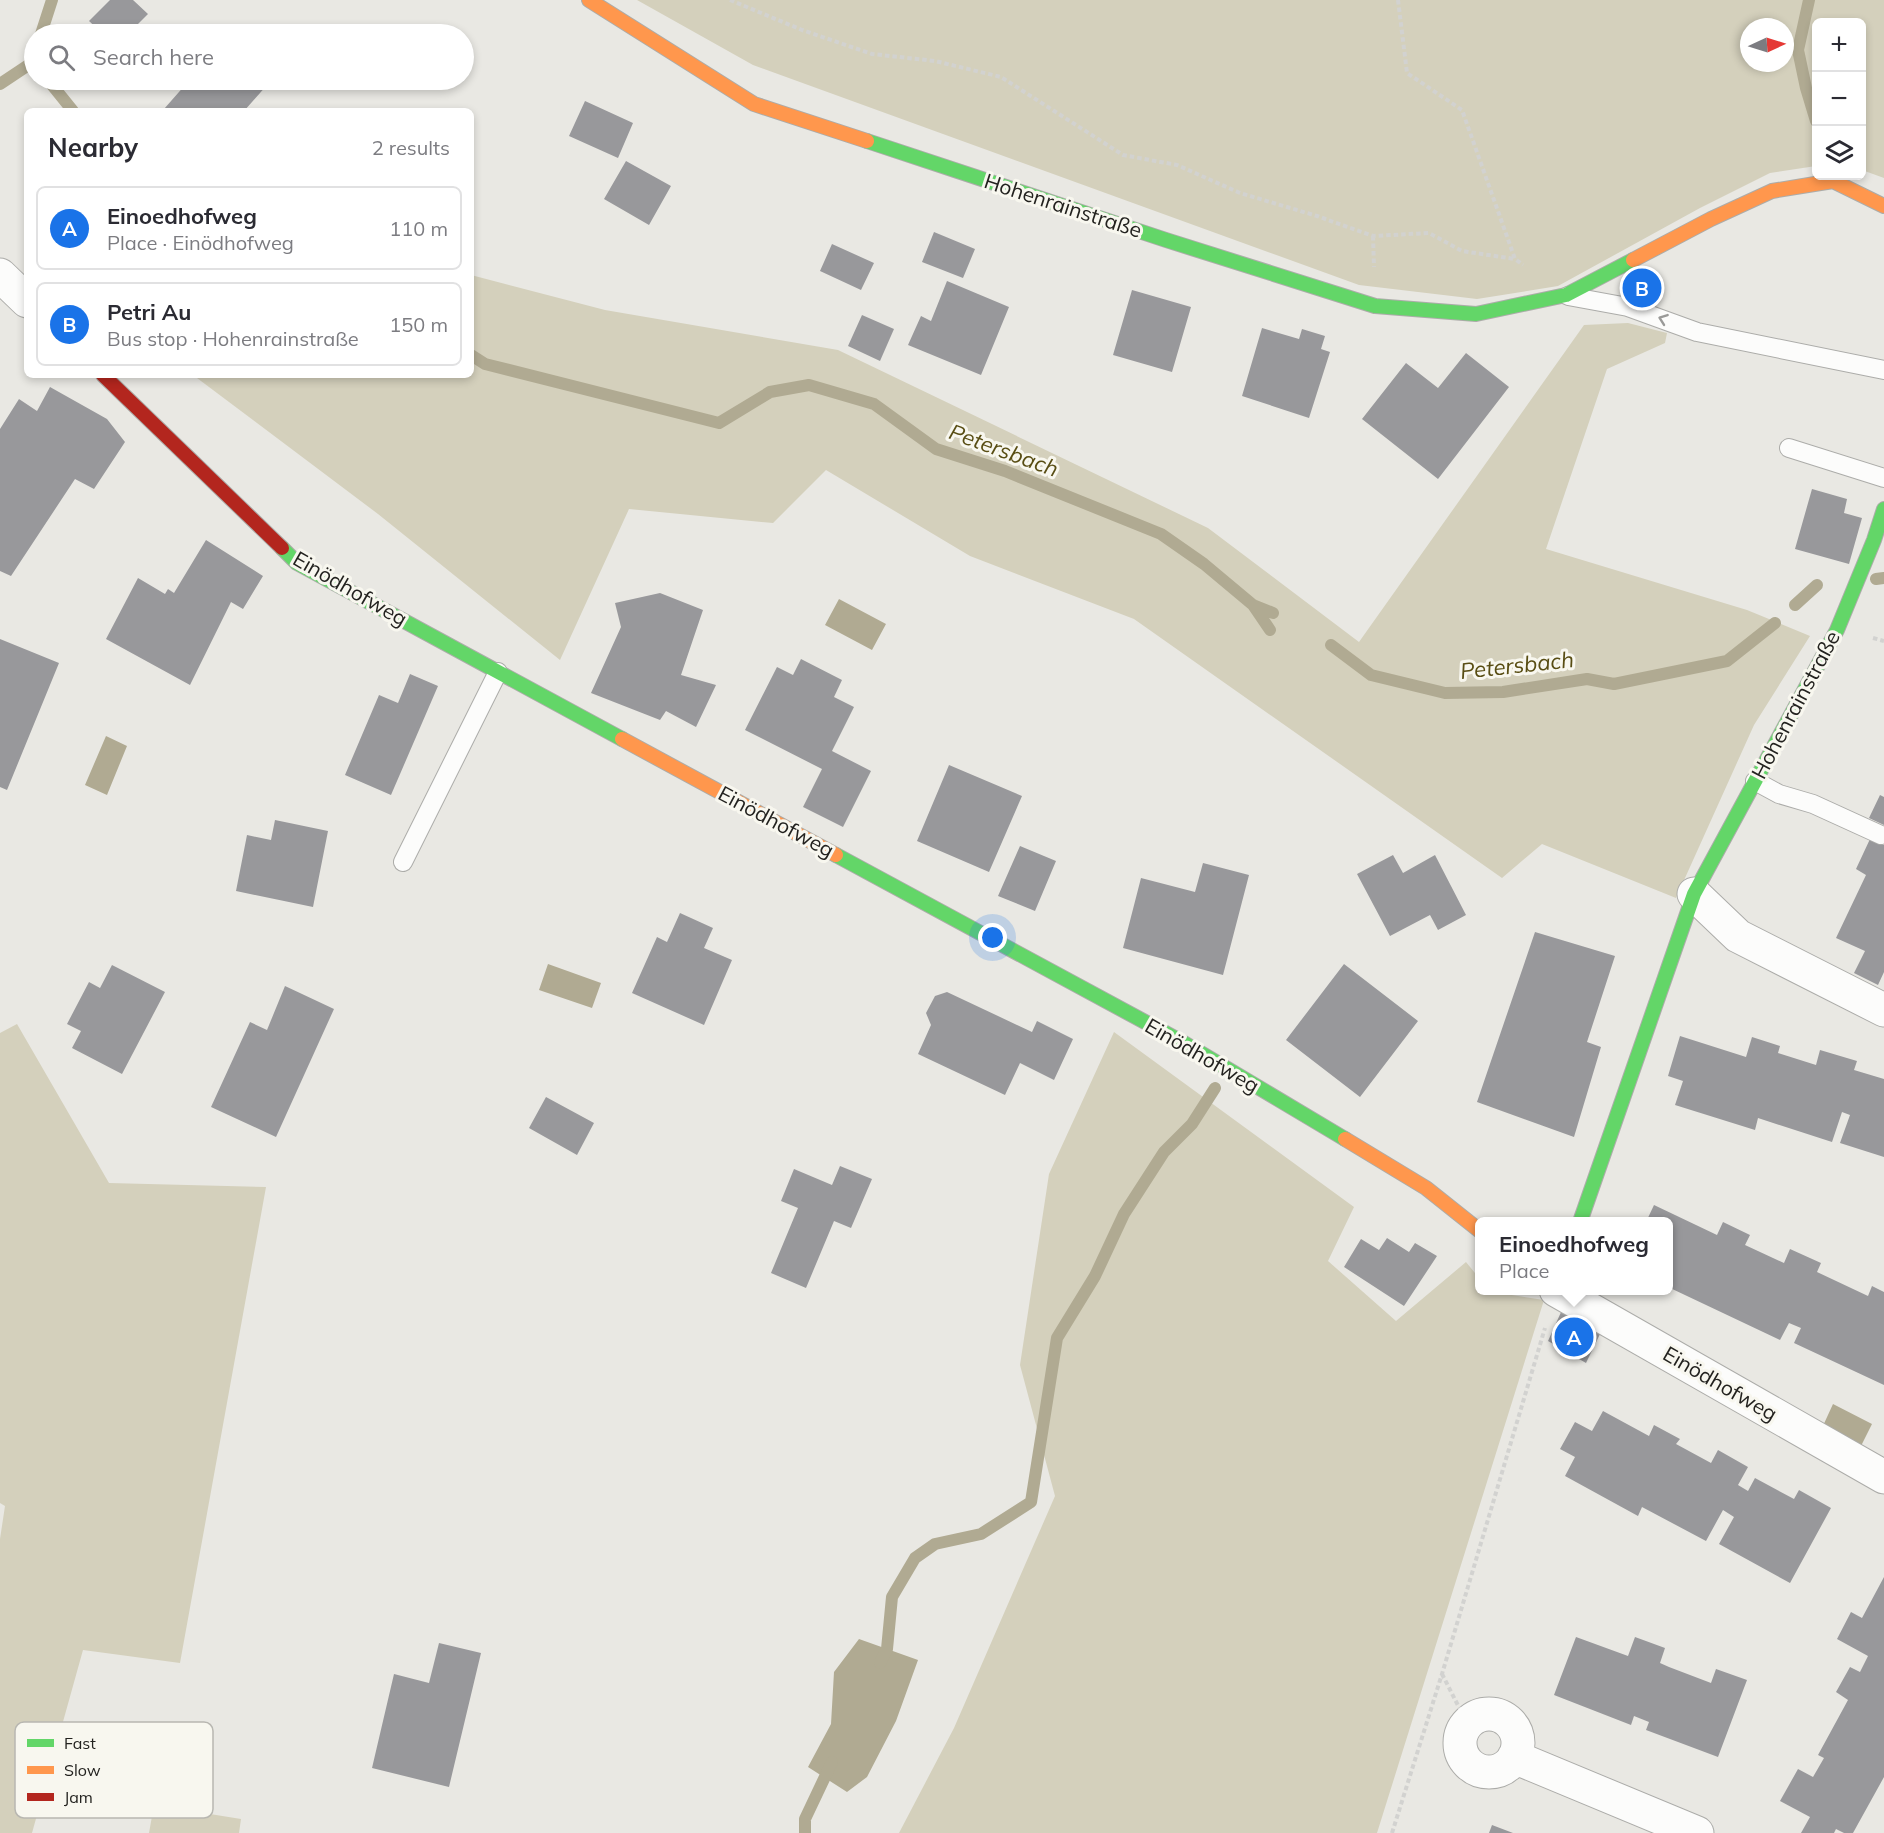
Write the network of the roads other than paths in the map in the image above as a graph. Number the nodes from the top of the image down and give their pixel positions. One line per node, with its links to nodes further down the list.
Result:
1 (589, 0): 4 (street, Hohenrainstraße)
2 (1884, 206): 4 (street, Hohenrainstraße)
3 (0, 275): 5 (street)
4 (1566, 295): 6 (lane, Hohenrainstraße, one-way to 4)
5 (24, 299)
6 (1884, 370)
7 (106, 378): 11 (street, Einödhofweg)
8 (1789, 448): 9 (lane)
9 (1884, 478)
10 (1884, 509): 12 (street, Hohenrainstraße)
11 (498, 672): 14 (lane); 18 (street, Einödhofweg)
12 (1755, 781): 13 (lane); 15 (street, Hohenrainstraße)
13 (1881, 836)
14 (403, 862)
15 (1694, 894): 16 (street); 17 (street, Hohenrainstraße)
16 (1884, 1010)
17 (1581, 1217)
18 (1475, 1228)
19 (1564, 1295): 20 (street, Einödhofweg)
20 (1884, 1477)
21 (1514, 1757): 21 (street); 22 (street)
22 (1697, 1833)

